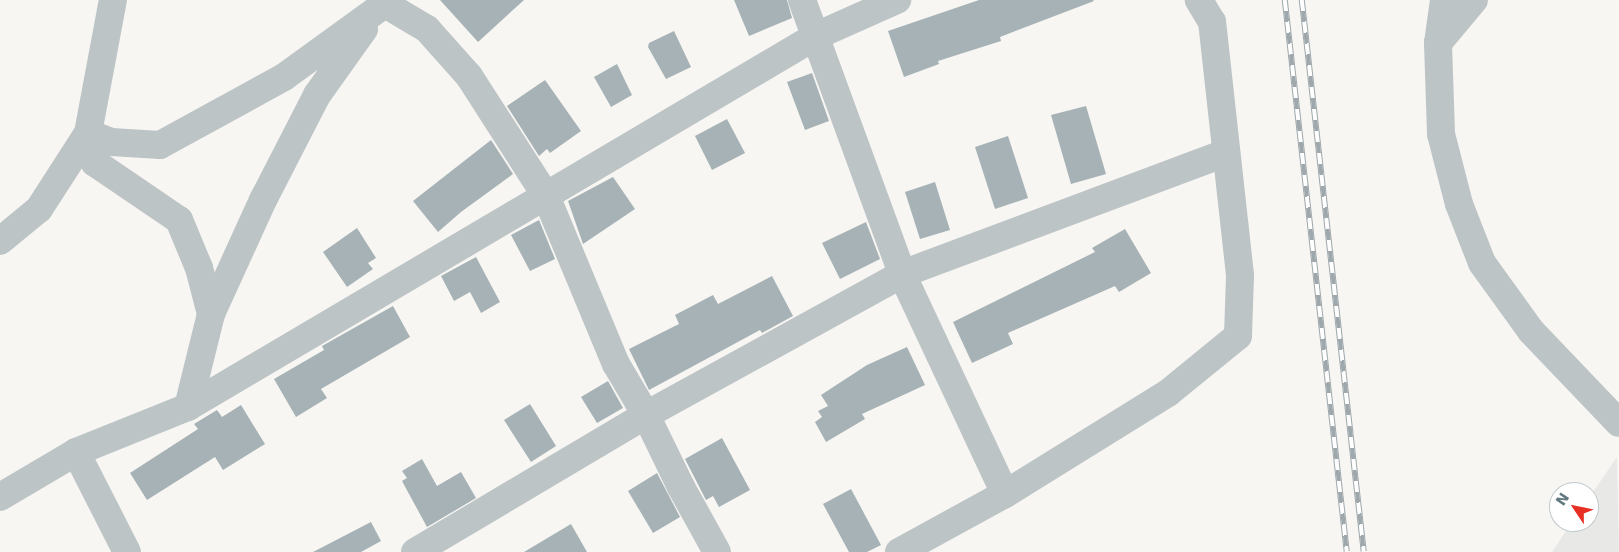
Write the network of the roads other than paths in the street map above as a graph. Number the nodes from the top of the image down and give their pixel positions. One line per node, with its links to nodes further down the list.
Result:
1 (113, 0): 10 (street)
2 (802, 0): 8 (street)
3 (897, 0): 8 (street)
4 (1199, 0): 11 (street)
5 (1444, 0): 9 (street)
6 (1474, 0): 9 (street)
7 (388, 2): 10 (street); 12 (street); 15 (street)
8 (816, 36): 12 (street); 14 (street)
9 (1438, 43): 18 (street)
10 (88, 133): 13 (street); 15 (street)
11 (1226, 153): 14 (street); 20 (street)
12 (546, 196): 16 (street); 17 (street)
13 (0, 241)
14 (902, 274): 17 (street); 20 (street)
15 (211, 314): 16 (street)
16 (188, 407): 19 (street)
17 (646, 415): 23 (street); 24 (street)
18 (1619, 423)
19 (76, 452): 21 (street); 22 (street)
20 (1005, 494): 25 (street)
21 (0, 497)
22 (127, 552)
23 (415, 552)
24 (717, 552)
25 (899, 552)

